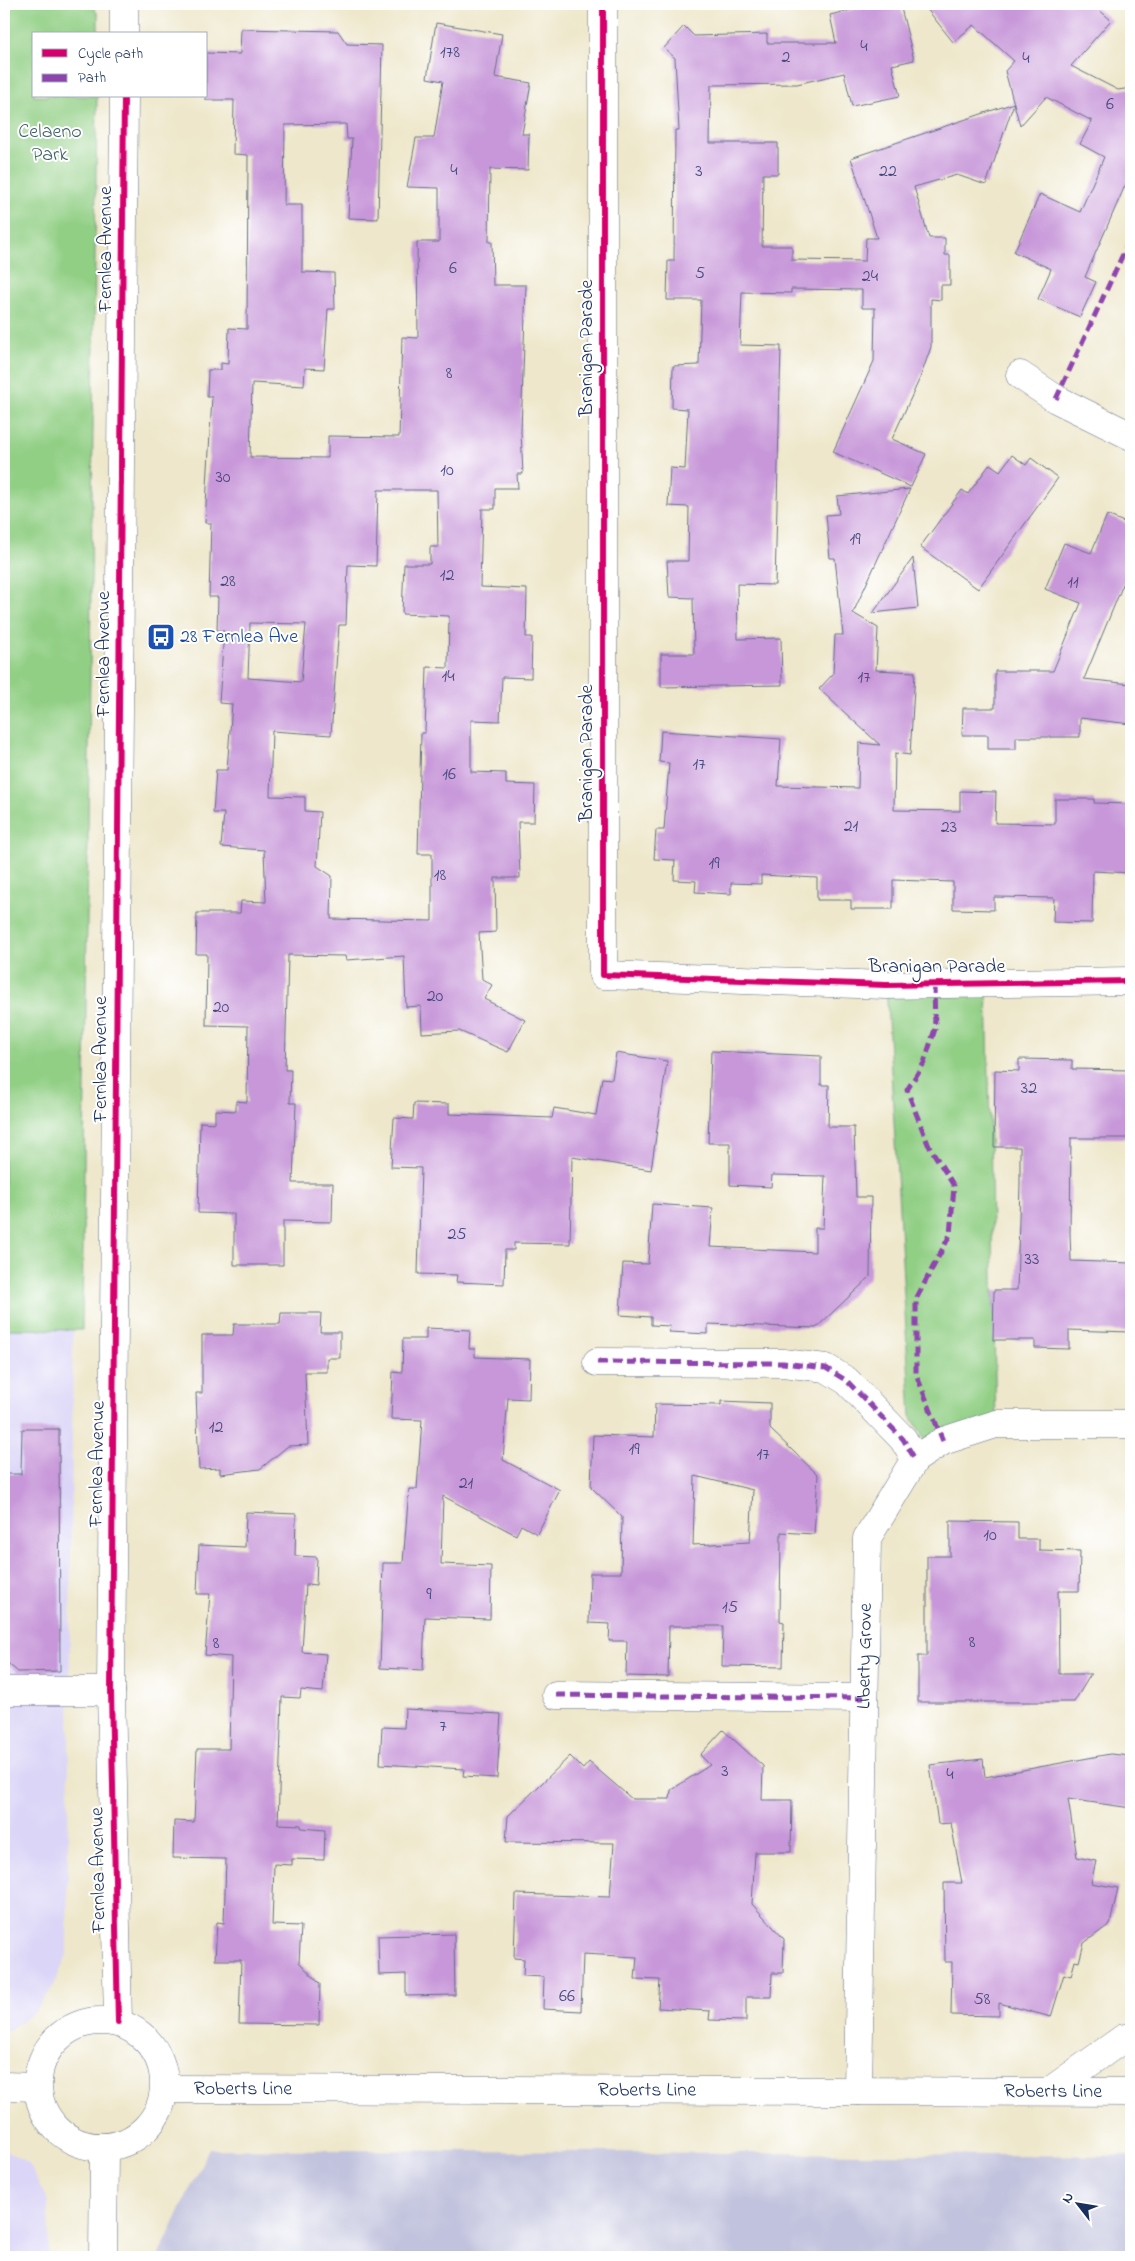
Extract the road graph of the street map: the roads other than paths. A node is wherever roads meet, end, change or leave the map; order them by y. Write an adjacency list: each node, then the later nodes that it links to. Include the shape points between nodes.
1 (124, 4): 3 (street)
2 (603, 4): 7 (street, Branigan Parade, via 603,974 886,984)
3 (124, 32)
4 (124, 98): 12 (street, Fernlea Avenue)
5 (1020, 375): 6 (street, via 1056,399)
6 (1131, 436)
7 (1131, 981)
8 (598, 1362): 10 (street, via 783,1363 826,1368 847,1381 903,1439)
9 (1131, 1424): 10 (street, Liberty Grove, via 996,1424 943,1441)
10 (915, 1459): 14 (street, Liberty Grove, via 867,1538)
11 (4, 1691): 12 (street)
12 (112, 1691): 15 (street, Fernlea Avenue)
13 (556, 1695): 14 (street)
14 (864, 1698): 20 (street, Liberty Grove)
15 (118, 2022): 18 (street, via 98,2020 79,2024 62,2034 48,2049 40,2067); 19 (street, via 138,2032 153,2047 163,2067)
16 (1131, 2038): 21 (street, via 1124,2038)
17 (4, 2086): 18 (street)
18 (37, 2087): 23 (street, via 51,2124 84,2146)
19 (165, 2089): 20 (street, Roberts Line); 23 (street, via 151,2123 122,2144)
20 (858, 2091): 21 (street, Roberts Line)
21 (1050, 2091): 22 (street, Roberts Line)
22 (1131, 2092)
23 (104, 2148): 24 (street)
24 (103, 2257)

